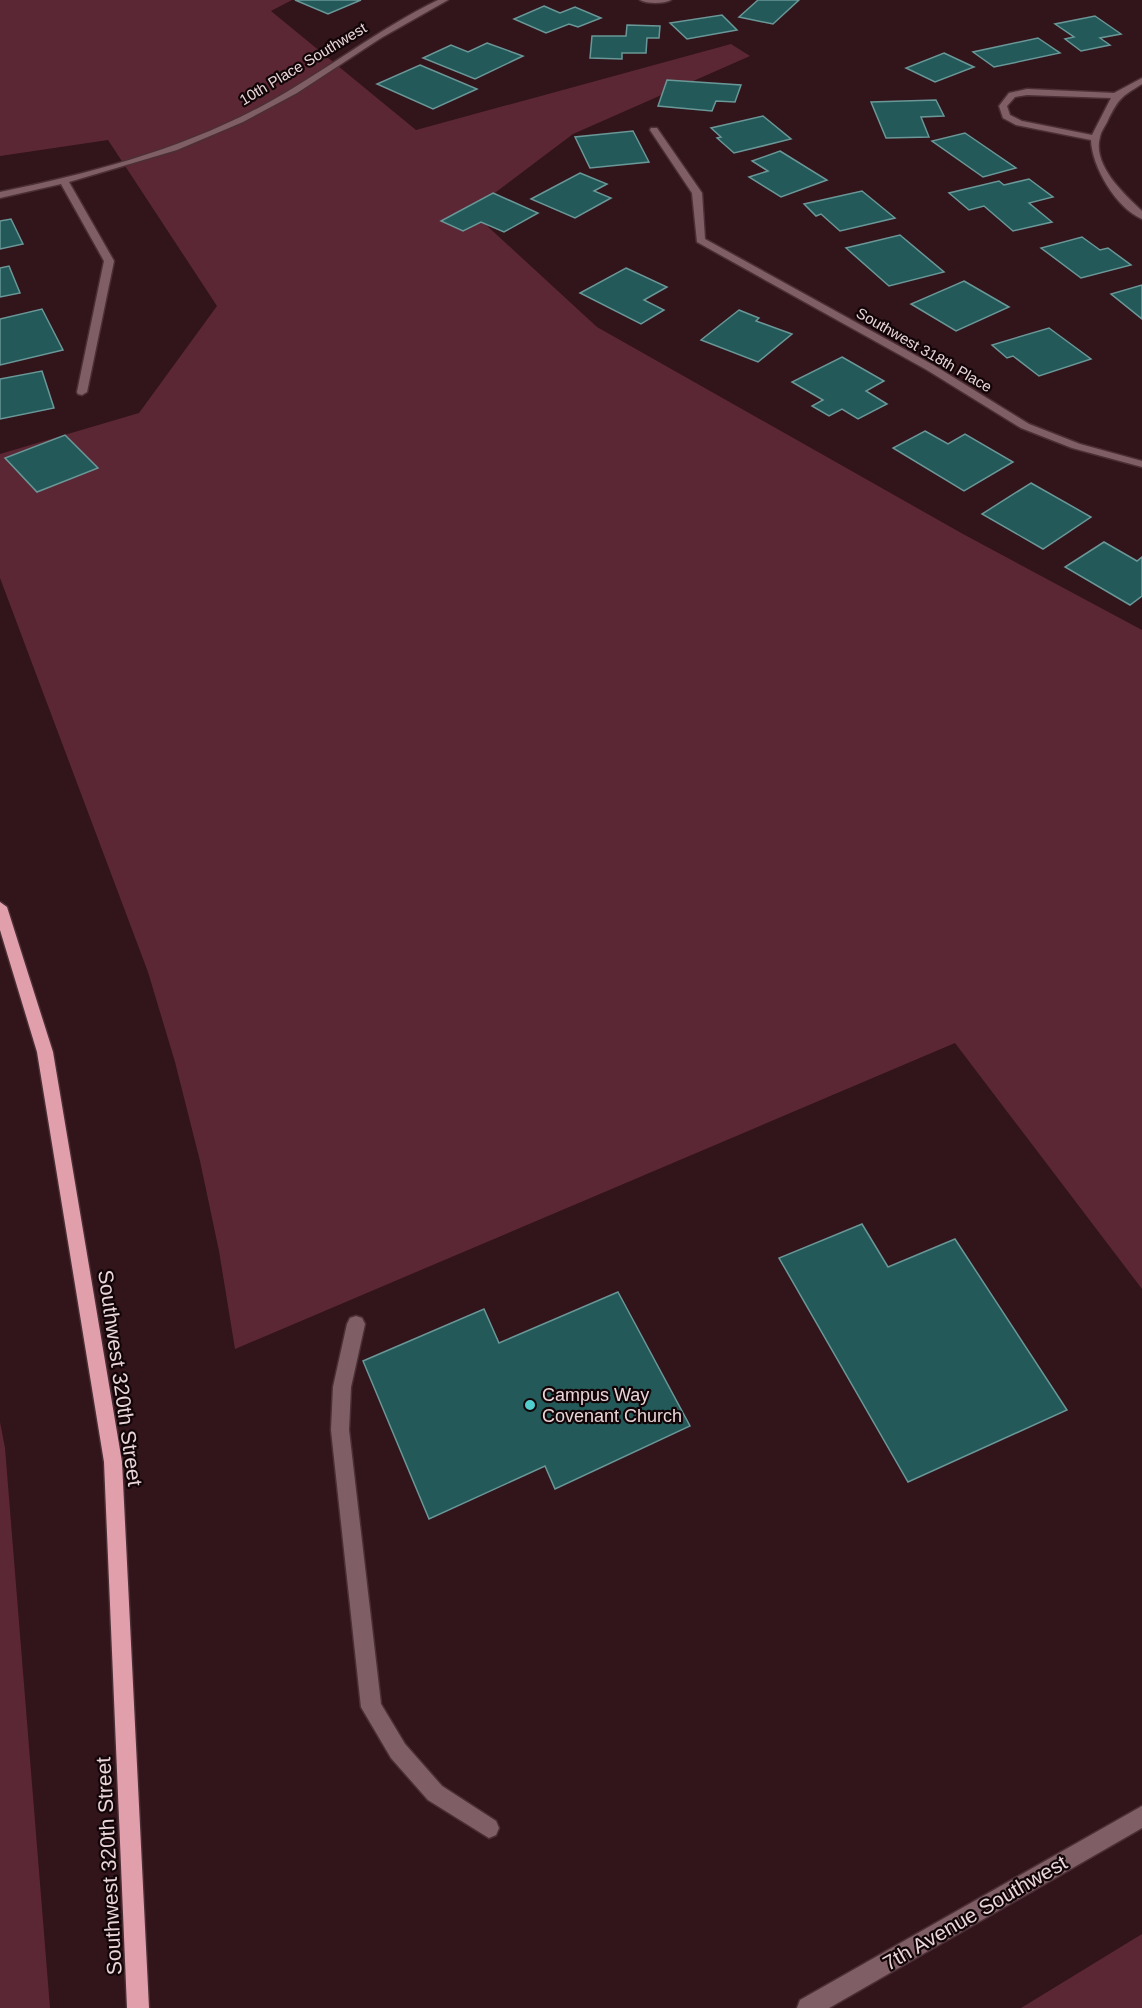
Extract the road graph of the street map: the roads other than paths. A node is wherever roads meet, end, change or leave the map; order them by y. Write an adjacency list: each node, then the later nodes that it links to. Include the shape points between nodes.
1 (444, 0): 8 (street, 10th Place Southwest, via 375,38 273,103 208,135)
2 (644, 0): 3 (street)
3 (667, 0)
4 (1142, 81): 5 (street)
5 (1116, 96): 7 (street); 7 (street, via 1027,92 1012,95 1003,106 1006,116 1019,123)
6 (654, 130): 12 (street, Southwest 318th Place, via 697,193 700,240 931,368 1025,426 1076,446)
7 (1095, 138): 10 (street, via 1101,167 1116,193)
8 (64, 182): 9 (street, 10th Place Southwest); 11 (street, via 109,261)
9 (0, 195)
10 (1142, 216)
11 (82, 392)
12 (1142, 464)
13 (0, 908): 17 (main road, Southwest 320th Street, via 45,1052 113,1462)
14 (356, 1324): 16 (street, via 342,1387 340,1430 371,1707 398,1751 435,1793)
15 (1142, 1816): 18 (street, 7th Avenue Southwest)
16 (489, 1828)
17 (138, 2008)
18 (808, 2008)

